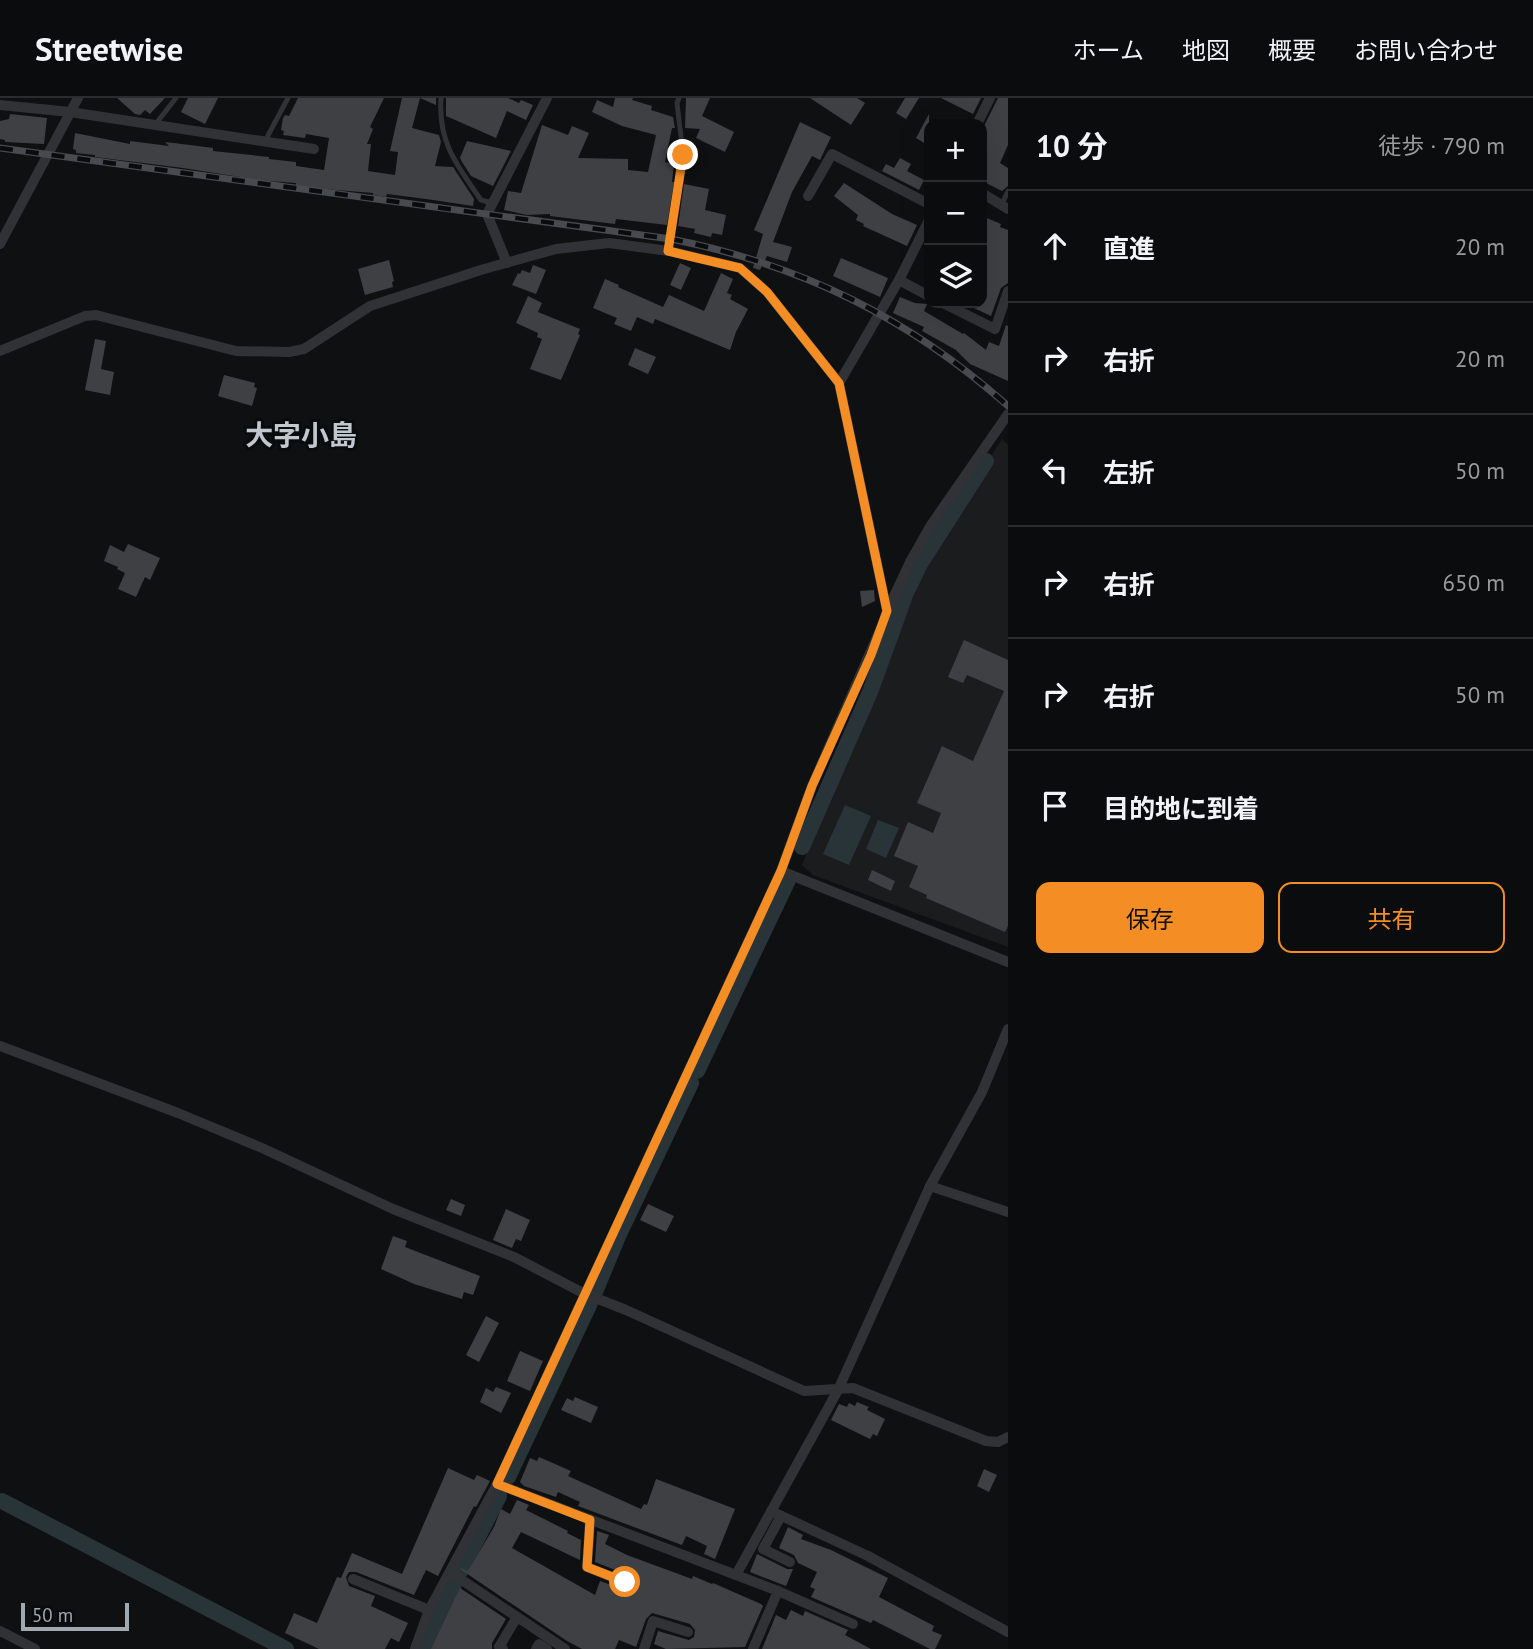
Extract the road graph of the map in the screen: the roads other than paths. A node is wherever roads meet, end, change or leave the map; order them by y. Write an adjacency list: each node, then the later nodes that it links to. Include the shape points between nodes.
1 (78, 98): 9 (street)
2 (176, 98): 11 (lane)
3 (288, 98): 12 (lane)
4 (441, 98): 18 (lane, via 440,117 449,153 481,200)
5 (547, 98): 18 (street)
6 (679, 98): 22 (lane, via 683,155)
7 (990, 98): 10 (street)
8 (0, 106): 9 (street)
9 (70, 113): 11 (street); 21 (street)
10 (980, 119)
11 (154, 126): 12 (street)
12 (265, 141): 13 (street)
13 (314, 149)
14 (1008, 191): 19 (lane)
15 (808, 196): 17 (street, via 832,154)
16 (987, 196): 19 (street)
17 (924, 201)
18 (492, 203): 23 (street, via 487,214)
19 (1005, 206)
20 (924, 230): 24 (street)
21 (0, 244)
22 (668, 251): 23 (street, via 609,243 556,249); 29 (street, via 740,268 767,292)
23 (507, 263): 28 (street, via 370,306 304,349 289,352 236,351 96,315)
24 (899, 280): 26 (street); 29 (street)
25 (1008, 292): 27 (street, via 995,329)
26 (924, 293)
27 (953, 308)
28 (0, 351)
29 (839, 383): 31 (street)
30 (1008, 414): 31 (street, via 931,525)
31 (887, 611): 32 (street)
32 (781, 871): 33 (street); 38 (street)
33 (1008, 962)
34 (1008, 1028): 36 (street, via 982,1092)
35 (0, 1046): 38 (street, via 178,1112 393,1209 514,1257)
36 (930, 1185): 37 (street); 39 (street)
37 (1008, 1212)
38 (584, 1294): 39 (street, via 804,1391); 41 (street)
39 (838, 1390): 40 (street, via 853,1388 986,1441); 42 (street)
40 (1008, 1437)
41 (497, 1484): 43 (street); 45 (street)
42 (776, 1514): 44 (street, via 764,1549); 46 (street); 55 (street, via 868,1556)
43 (590, 1520): 46 (street); 48 (street, via 587,1567)
44 (790, 1563)
45 (450, 1572): 50 (street); 51 (street)
46 (736, 1575): 49 (street)
47 (353, 1579): 50 (street)
48 (625, 1582)
49 (778, 1591): 52 (street); 63 (street)
50 (429, 1611): 57 (street)
51 (517, 1617): 58 (street, via 499,1647); 61 (street)
52 (853, 1624)
53 (0, 1631): 56 (street)
54 (688, 1632): 62 (street, via 653,1621)
55 (1008, 1632)
56 (35, 1649)
57 (415, 1649)
58 (503, 1649)
59 (536, 1649): 60 (street, via 539,1644)
60 (547, 1649)
61 (565, 1649)
62 (644, 1649)
63 (753, 1649)

